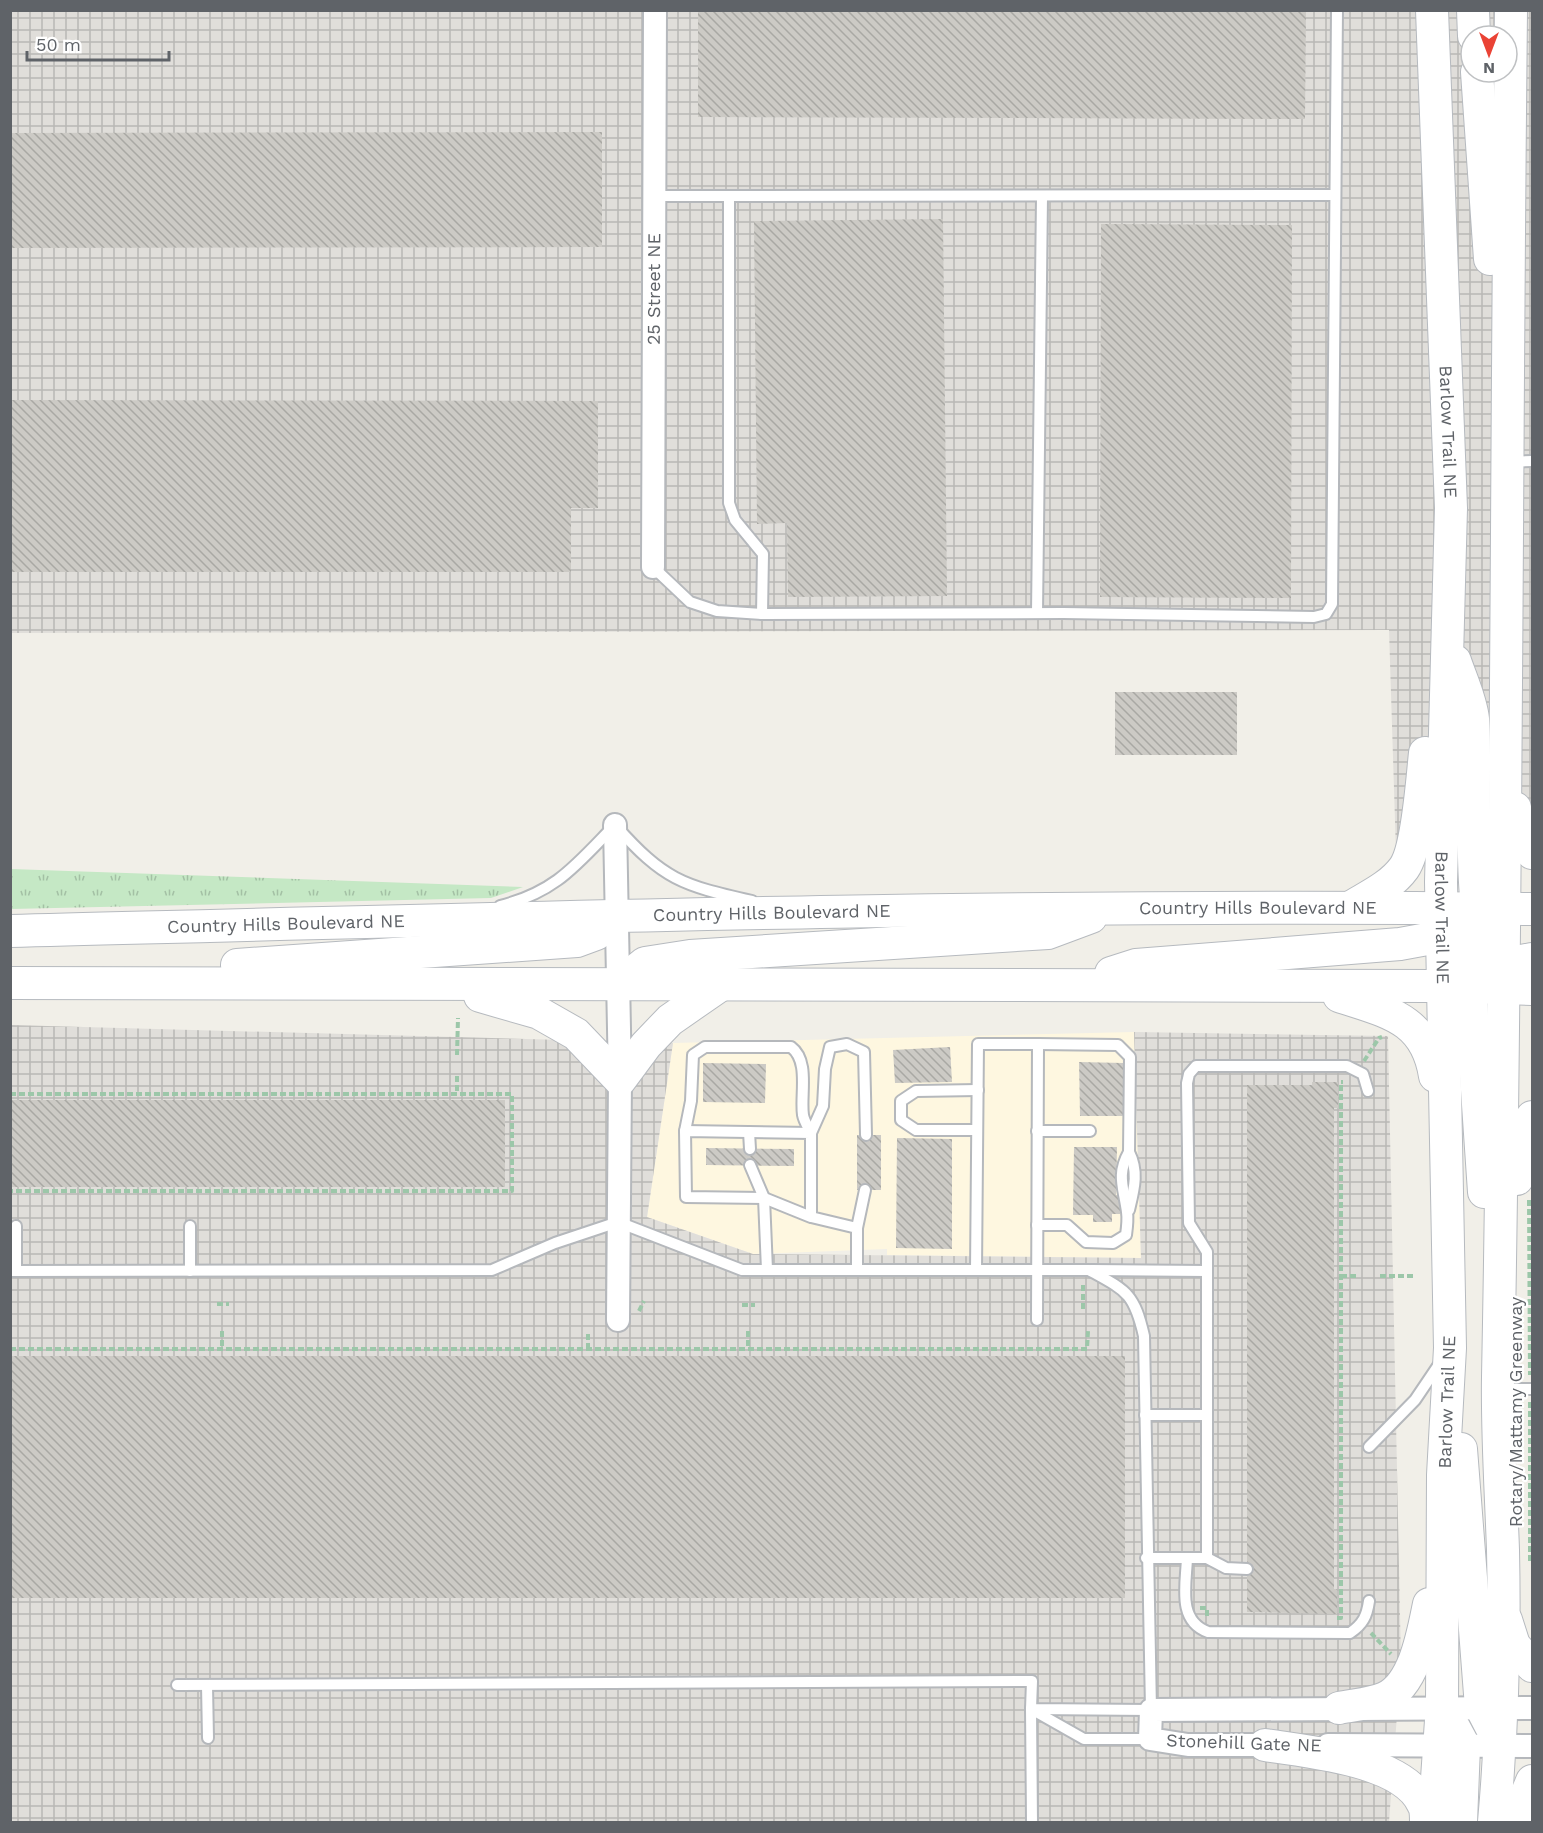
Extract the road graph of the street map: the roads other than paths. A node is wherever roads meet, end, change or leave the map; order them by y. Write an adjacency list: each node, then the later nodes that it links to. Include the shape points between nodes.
1 (655, 10): 7 (street, 25 Street NE)
2 (1337, 10): 6 (lane)
3 (1432, 10): 15 (main road, Barlow Trail NE, via 1450,496)
4 (1511, 10): 10 (main road, Barlow Trail NE)
5 (1478, 84): 10 (main road, via 1495,331)
6 (1334, 195): 9 (lane); 13 (lane, via 1332,604 1326,614 1314,617)
7 (655, 196): 8 (lane); 12 (street, 25 Street NE)
8 (729, 196): 9 (lane); 14 (lane, via 729,503 735,520 763,554)
9 (1042, 197): 13 (lane)
10 (1507, 362): 11 (main road, Barlow Trail NE)
11 (1520, 461): 17 (main road, Barlow Trail NE)
12 (652, 567): 14 (lane, via 690,602 717,611)
13 (1038, 613): 14 (lane)
14 (762, 614)
15 (1448, 640): 16 (main road, Barlow Trail NE); 24 (main road, via 1473,716)
16 (1445, 723): 20 (main road, via 1425,749 1417,824 1405,867 1387,885); 24 (main road, Barlow Trail NE)
17 (1505, 749): 19 (main road, via 1520,838); 24 (main road, Barlow Trail NE)
18 (615, 825): 22 (lane, via 645,859 682,883); 23 (street); 25 (lane, via 564,878 548,888 528,899)
19 (1533, 853)
20 (1351, 907): 21 (main road, Country Hills Boulevard NE); 24 (main road, Country Hills Boulevard NE)
21 (1114, 909): 22 (main road, Country Hills Boulevard NE); 31 (main road, via 1048,933 680,957 645,963)
22 (805, 913): 23 (main road, Country Hills Boulevard NE)
23 (616, 916): 25 (main road, Country Hills Boulevard NE); 29 (main road, via 596,934 576,941 216,967); 31 (street)
24 (1477, 919): 27 (main road, Barlow Trail NE); 27 (main road, Barlow Trail NE); 32 (main road, via 1136,965)
25 (448, 920): 26 (main road, Country Hills Boulevard NE)
26 (10, 931)
27 (1493, 977): 34 (main road); 48 (main road, Barlow Trail NE); 66 (main road, Barlow Trail NE); 70 (main road)
28 (10, 983): 29 (main road)
29 (137, 984): 30 (main road)
30 (441, 985): 31 (main road); 36 (main road, via 539,1013 576,1034)
31 (618, 985): 33 (main road); 36 (street)
32 (1073, 985): 33 (main road); 34 (main road)
33 (719, 986): 36 (main road, via 670,1020)
34 (1315, 988): 48 (main road, via 1410,1023 1431,1054)
35 (1038, 1044): 37 (lane, via 978,1044); 42 (lane); 54 (lane, via 1118,1045 1130,1057 1129,1152 1122,1164 1128,1213 1126,1235 1113,1243 1086,1242 1067,1225)
36 (620, 1080): 53 (street)
37 (978, 1090): 40 (lane); 40 (lane, via 916,1091 901,1101 901,1120 916,1130)
38 (1368, 1091): 65 (lane, via 1363,1074 1347,1066 1196,1066 1187,1083 1189,1223 1207,1252)
39 (1533, 1117): 66 (main road, via 1525,1136)
40 (977, 1130): 60 (lane)
41 (686, 1131): 44 (lane); 45 (lane, via 693,1055 705,1047 791,1047 797,1051 802,1066 803,1117); 51 (lane, via 686,1197)
42 (1037, 1131): 43 (lane); 54 (lane)
43 (1090, 1131)
44 (749, 1132): 45 (lane); 47 (lane)
45 (811, 1133): 46 (lane, via 823,1106 830,1047 847,1044 864,1052); 52 (lane)
46 (866, 1135)
47 (750, 1149)
48 (1446, 1152): 69 (main road, Barlow Trail NE)
49 (750, 1165): 51 (lane)
50 (866, 1190): 57 (lane)
51 (765, 1198): 52 (lane); 58 (lane)
52 (811, 1217): 57 (lane)
53 (618, 1222): 58 (lane, via 742,1270); 64 (lane, via 492,1270); 67 (street)
54 (1037, 1225): 61 (lane)
55 (16, 1226): 63 (lane)
56 (190, 1226): 64 (lane)
57 (857, 1228): 59 (lane)
58 (767, 1270): 59 (lane)
59 (857, 1270): 60 (lane)
60 (976, 1270): 61 (lane)
61 (1037, 1270): 62 (lane); 68 (lane)
62 (1089, 1270): 65 (lane); 72 (lane, via 1120,1287 1137,1306 1144,1336)
63 (13, 1271): 64 (lane)
64 (190, 1271)
65 (1207, 1271): 73 (lane)
66 (1502, 1275): 70 (main road, Barlow Trail NE)
67 (618, 1320)
68 (1037, 1320)
69 (1450, 1348): 74 (lane, via 1415,1400); 75 (main road, Barlow Trail NE); 86 (main road)
70 (1498, 1384): 71 (lane); 81 (main road, Barlow Trail NE)
71 (1531, 1389)
72 (1145, 1415): 73 (lane); 76 (lane)
73 (1206, 1415): 78 (lane)
74 (1369, 1447)
75 (1443, 1532): 85 (main road, Barlow Trail NE); 87 (main road, via 1419,1651 1404,1680 1386,1697)
76 (1146, 1558): 77 (lane); 90 (lane)
77 (1187, 1558): 78 (lane); 80 (lane, via 1188,1617 1195,1627 1208,1632 1350,1633 1367,1615)
78 (1207, 1558): 79 (lane, via 1226,1568)
79 (1247, 1569)
80 (1369, 1601)
81 (1502, 1608): 82 (main road, via 1514,1645); 86 (main road, Barlow Trail NE)
82 (1533, 1666)
83 (177, 1685): 84 (lane)
84 (207, 1685): 89 (lane, via 1032,1681); 91 (lane)
85 (1442, 1706): 86 (street, Stonehill Gate NE); 87 (street, Stonehill Gate NE); 94 (main road, Barlow Trail NE)
86 (1491, 1707): 88 (street, Stonehill Gate NE); 95 (main road, Barlow Trail NE)
87 (1339, 1708): 90 (street, Stonehill Gate NE)
88 (1533, 1708)
89 (1031, 1709): 90 (lane); 92 (lane, via 1084,1739); 98 (lane)
90 (1151, 1710): 92 (street, Stonehill Gate NE)
91 (208, 1738)
92 (1150, 1739): 93 (street, Stonehill Gate NE, via 1188,1745)
93 (1265, 1745): 94 (street, Stonehill Gate NE); 99 (main road, via 1374,1765 1404,1782 1423,1803)
94 (1452, 1746): 95 (street, Stonehill Gate NE); 100 (main road, Barlow Trail NE); 101 (main road)
95 (1501, 1746): 96 (street, Stonehill Gate NE); 102 (main road, Barlow Trail NE)
96 (1533, 1746)
97 (1533, 1780): 103 (main road)
98 (1032, 1822)
99 (1426, 1822)
100 (1434, 1822)
101 (1461, 1822)
102 (1494, 1822)
103 (1515, 1822)

